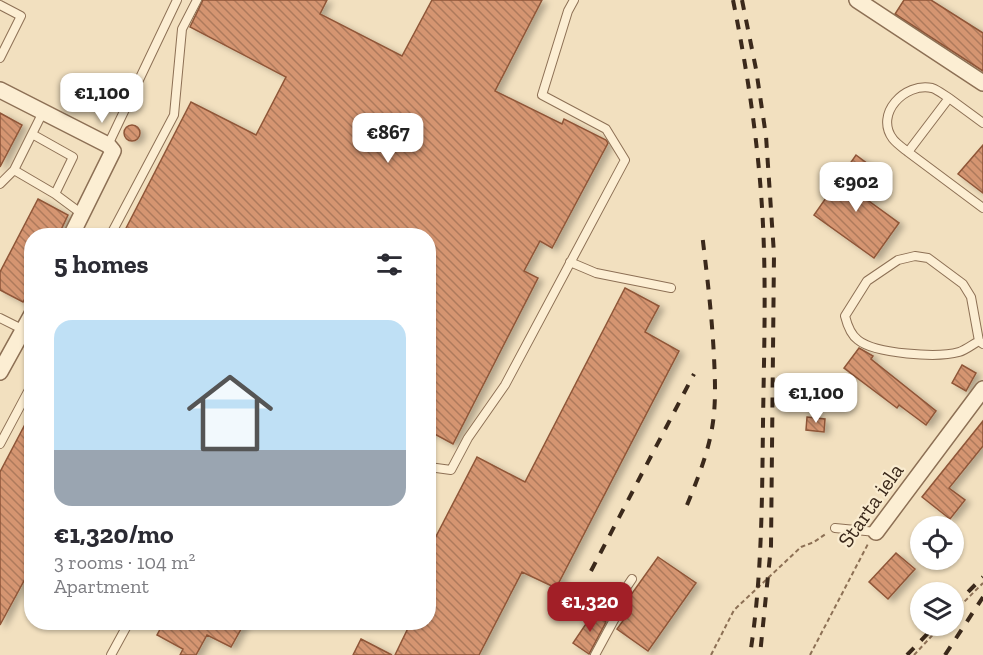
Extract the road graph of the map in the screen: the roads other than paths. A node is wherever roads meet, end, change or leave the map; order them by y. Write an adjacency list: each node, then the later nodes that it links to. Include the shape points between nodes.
1 (177, 0): 13 (lane)
2 (197, 0): 21 (lane, via 182,29 174,114)
3 (574, 0): 22 (lane, via 542,95 606,129 625,160)
4 (857, 0): 7 (street)
5 (0, 5): 6 (lane, via 21,16)
6 (0, 58)
7 (983, 83)
8 (0, 90): 10 (street)
9 (949, 98): 11 (lane); 14 (lane); 14 (lane, via 933,88 917,88 900,96 892,106 888,125 893,139)
10 (43, 112): 12 (lane); 13 (street)
11 (983, 123)
12 (32, 134): 15 (lane); 17 (lane, via 73,157)
13 (108, 145): 19 (street, via 113,151 111,157)
14 (908, 152): 18 (lane)
15 (14, 170): 16 (lane); 17 (lane)
16 (0, 184)
17 (54, 194): 19 (lane)
18 (983, 208)
19 (82, 214): 20 (street)
20 (75, 228)
21 (114, 228)
22 (570, 262): 23 (lane, via 596,273); 31 (lane, via 505,385 451,470)
23 (670, 288)
24 (0, 318): 25 (lane)
25 (24, 330): 27 (street)
26 (981, 342): 26 (lane, via 971,297 963,284 928,258 898,260 867,281 845,316 858,340 904,354 959,352)
27 (0, 372)
28 (983, 389): 33 (street, Starta iela)
29 (24, 399): 30 (lane)
30 (0, 444)
31 (436, 468)
32 (835, 528): 33 (lane)
33 (876, 532)
34 (632, 579): 37 (lane, via 616,603 615,618)
35 (125, 630): 36 (lane)
36 (111, 655)
37 (594, 655)

